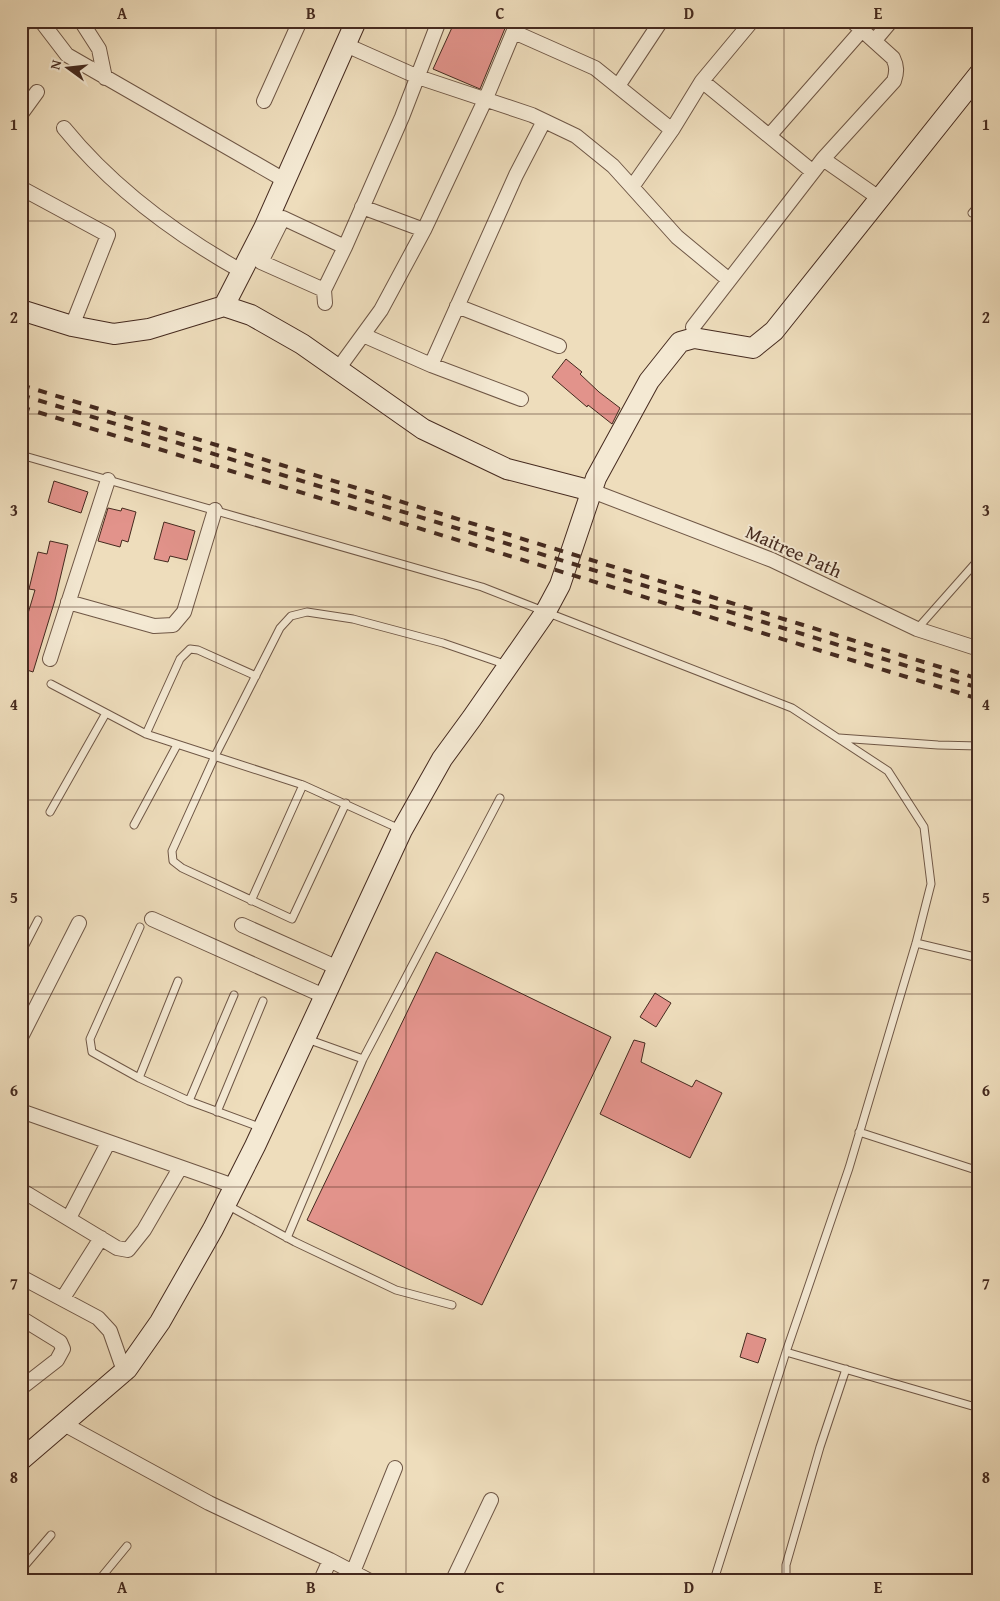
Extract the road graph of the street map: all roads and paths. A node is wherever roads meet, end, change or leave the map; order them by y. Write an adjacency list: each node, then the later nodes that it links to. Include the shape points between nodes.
1 (26, 21): 12 (street)
2 (41, 21): 17 (street, via 67,55)
3 (81, 21): 17 (street, via 99,49)
4 (300, 21): 22 (street)
5 (356, 21): 14 (street)
6 (439, 21): 16 (street)
7 (661, 21): 19 (street)
8 (752, 21): 18 (street)
9 (891, 21): 13 (street)
10 (857, 26): 13 (street); 27 (street)
11 (516, 27): 19 (street, via 596,68); 21 (street)
12 (21, 28)
13 (875, 40): 28 (street, via 896,64 894,81)
14 (346, 45): 16 (street); 30 (street)
15 (979, 74): 33 (street)
16 (418, 76): 21 (street); 35 (street)
17 (105, 78): 30 (street)
18 (702, 81): 26 (street); 27 (street)
19 (618, 86): 26 (street)
20 (37, 92): 23 (street)
21 (486, 98): 24 (street); 37 (street)
22 (264, 101)
23 (21, 114)
24 (544, 121): 31 (street, via 576,136 613,166); 42 (street)
25 (64, 128): 39 (street, via 83,151 138,200 194,244)
26 (672, 130): 31 (street)
27 (769, 136): 29 (street)
28 (824, 159): 29 (street); 33 (street)
29 (813, 172): 40 (street)
30 (286, 181): 39 (street)
31 (632, 187): 40 (street, via 677,237)
32 (21, 188): 44 (street, via 108,235)
33 (879, 198): 53 (street, via 774,331 753,348 694,338 680,342 649,381)
34 (979, 205): 36 (lane)
35 (362, 207): 37 (street); 38 (street)
36 (972, 213)
37 (424, 230): 46 (street, via 407,266)
38 (344, 247): 38 (street, via 283,218 261,262 325,297)
39 (243, 272): 41 (street)
40 (729, 280): 45 (street)
41 (224, 306): 44 (street, via 149,329 114,334); 49 (street, via 251,315)
42 (457, 306): 47 (street); 48 (street)
43 (21, 310): 44 (street)
44 (72, 326)
45 (693, 327)
46 (363, 335): 48 (street); 49 (street)
47 (559, 346)
48 (431, 365): 50 (street)
49 (338, 369): 53 (street, via 423,429 507,469)
50 (521, 399)
51 (21, 455): 52 (lane)
52 (108, 480): 54 (lane); 56 (street)
53 (592, 491): 57 (street, via 566,572); 58 (street, Maitree Path, via 772,560)
54 (214, 510): 56 (street, via 184,612 173,625 154,626); 57 (lane, via 482,587)
55 (979, 559): 58 (lane)
56 (68, 602): 60 (street)
57 (544, 613): 61 (street); 66 (lane, via 792,708)
58 (917, 629): 59 (street, Maitree Path)
59 (979, 649)
60 (50, 658)
61 (507, 665): 62 (lane, via 443,643 353,619 307,612 291,616 280,628); 75 (street, via 442,759)
62 (256, 676): 65 (lane, via 190,649 180,659); 69 (lane)
63 (51, 684): 64 (lane)
64 (106, 713): 65 (lane); 73 (lane)
65 (146, 734): 67 (lane)
66 (838, 738): 68 (lane); 82 (lane, via 888,771 924,827 931,884)
67 (177, 745): 69 (lane); 74 (lane)
68 (979, 746)
69 (214, 756): 70 (lane); 76 (lane, via 172,851 173,861)
70 (303, 785): 72 (lane); 76 (lane)
71 (500, 798): 92 (lane)
72 (346, 804): 75 (lane); 76 (lane, via 292,919)
73 (50, 812)
74 (134, 825)
75 (402, 830): 85 (street)
76 (251, 901)
77 (152, 919): 88 (street)
78 (38, 920): 83 (lane)
79 (79, 922): 90 (street)
80 (242, 925): 85 (street)
81 (140, 927): 93 (lane, via 89,1046 100,1058)
82 (916, 943): 84 (lane); 98 (lane)
83 (21, 953)
84 (979, 958)
85 (338, 968): 88 (street)
86 (178, 981): 93 (lane)
87 (234, 995): 94 (lane)
88 (324, 996): 91 (street)
89 (263, 1001): 96 (lane)
90 (23, 1030)
91 (304, 1038): 92 (lane); 97 (street)
92 (363, 1059): 107 (lane)
93 (139, 1078): 94 (lane)
94 (189, 1101): 96 (lane)
95 (21, 1111): 99 (street)
96 (217, 1112): 97 (lane)
97 (262, 1128): 102 (street)
98 (860, 1132): 101 (lane); 112 (lane)
99 (108, 1143): 100 (street); 105 (street)
100 (180, 1168): 102 (street); 106 (street, via 132,1246 123,1250)
101 (979, 1171)
102 (234, 1186): 104 (street)
103 (21, 1190): 105 (street)
104 (225, 1205): 107 (lane); 114 (street, via 160,1322)
105 (68, 1218): 106 (street)
106 (101, 1238): 109 (street)
107 (287, 1238): 110 (lane, via 396,1290)
108 (21, 1277): 109 (street)
109 (63, 1298): 114 (street, via 98,1318 110,1331)
110 (452, 1305)
111 (21, 1318): 115 (street, via 60,1342 63,1350 57,1360)
112 (786, 1352): 113 (lane); 130 (lane)
113 (846, 1369): 116 (lane); 131 (lane, via 786,1565)
114 (124, 1370): 117 (street)
115 (21, 1388)
116 (979, 1408)
117 (62, 1423): 118 (street); 123 (street, via 209,1502)
118 (21, 1460)
119 (395, 1468): 125 (street)
120 (491, 1500): 129 (street)
121 (51, 1535): 124 (lane)
122 (127, 1546): 126 (lane)
123 (330, 1560): 125 (street); 127 (street)
124 (21, 1570)
125 (353, 1572): 128 (street)
126 (99, 1580)
127 (320, 1580)
128 (368, 1580)
129 (453, 1580)
130 (714, 1580)
131 (786, 1580)

